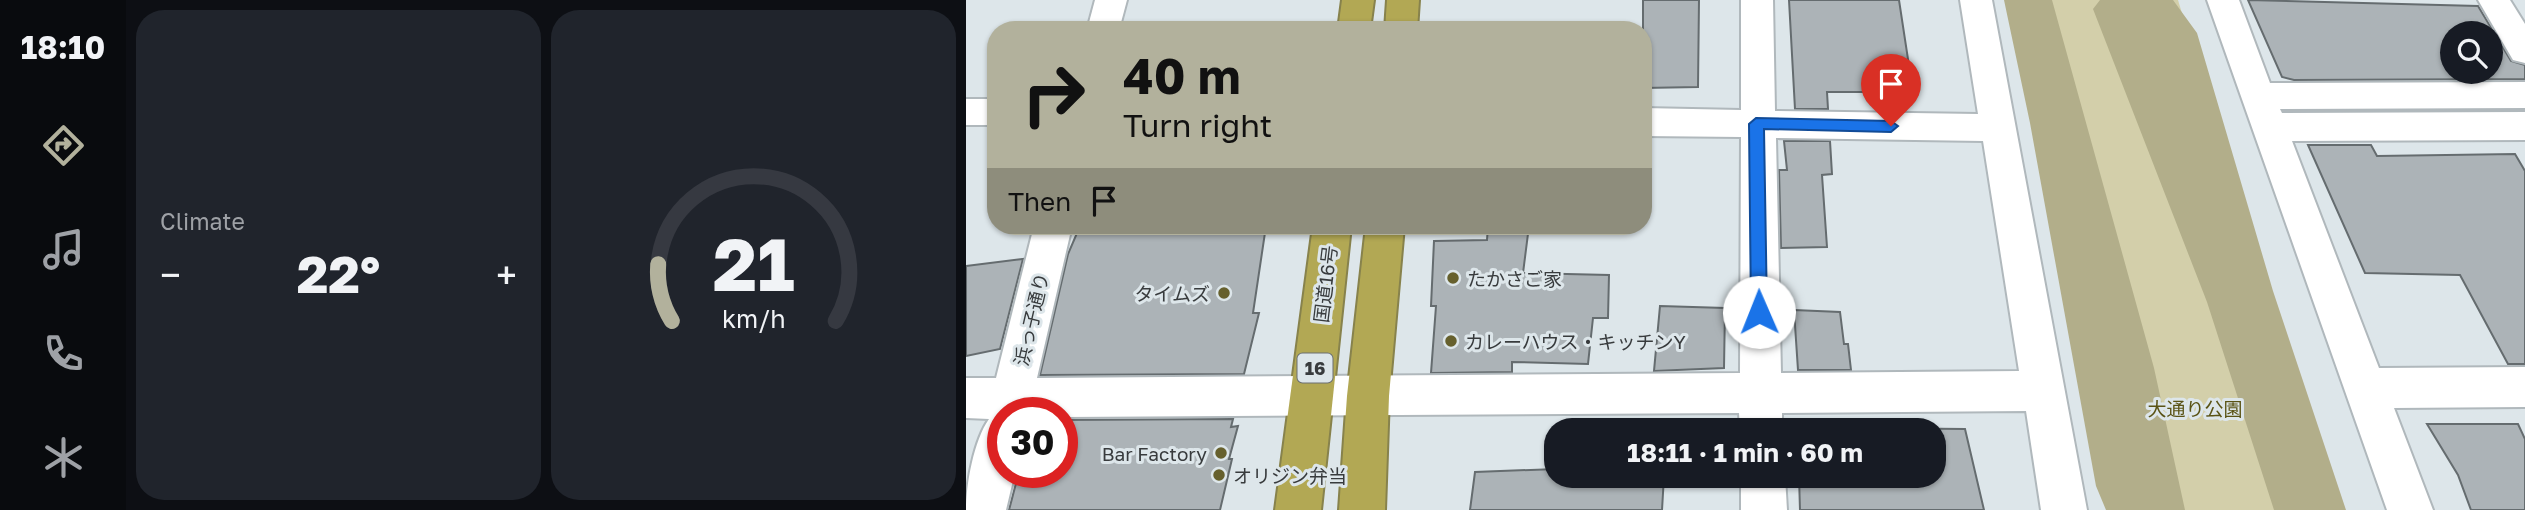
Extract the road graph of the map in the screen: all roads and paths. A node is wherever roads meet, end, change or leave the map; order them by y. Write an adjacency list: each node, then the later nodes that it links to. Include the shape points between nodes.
1 (1111, 0): 8 (street)
2 (1358, 0): 9 (highway)
3 (1403, 0): 10 (highway)
4 (1757, 0): 17 (street)
5 (1976, 0): 19 (street)
6 (2223, 0): 13 (street)
7 (2494, 0): 11 (street)
8 (1105, 21)
9 (1355, 21)
10 (1402, 21)
11 (2525, 51)
12 (2525, 95): 13 (street)
13 (2262, 111): 18 (street); 24 (street)
14 (966, 112): 15 (street)
15 (987, 112)
16 (1652, 122): 17 (street)
17 (1756, 124): 19 (street); 32 (street)
18 (2525, 126)
19 (1998, 128): 25 (street)
20 (1051, 235): 28 (street, 浜っ子通り)
21 (1331, 235): 26 (highway, 国道16号 / 16)
22 (1384, 235): 27 (highway)
23 (2525, 387): 24 (street)
24 (2365, 388): 40 (street)
25 (2044, 391): 32 (street); 39 (street)
26 (1312, 396): 27 (street); 31 (street); 36 (highway, 国道16号 / 16)
27 (1368, 396): 32 (street); 37 (highway)
28 (1012, 397)
29 (966, 398): 30 (street)
30 (987, 406)
31 (1078, 411)
32 (1761, 412)
33 (989, 488): 35 (street, 浜っ子通り)
34 (1763, 488): 38 (street)
35 (983, 510)
36 (1298, 510)
37 (1362, 510)
38 (1764, 510)
39 (2064, 510)
40 (2410, 510)

